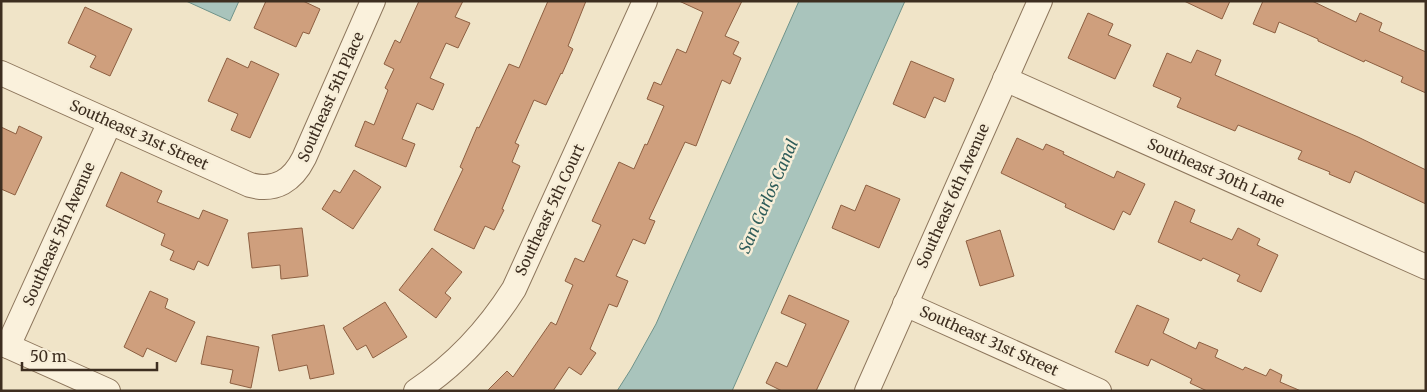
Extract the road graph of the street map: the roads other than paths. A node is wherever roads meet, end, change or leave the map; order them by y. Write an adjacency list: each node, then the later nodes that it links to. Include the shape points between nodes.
1 (373, 1): 7 (street, Southeast 5th Place, via 304,158 288,181)
2 (645, 1): 12 (street, Southeast 5th Court, via 514,289 475,341 444,371)
3 (1040, 1): 5 (street, Southeast 6th Avenue)
4 (1, 73): 6 (street, Southeast 31st Street)
5 (1005, 79): 8 (street, Southeast 30th Lane); 9 (street, Southeast 6th Avenue)
6 (110, 122): 7 (street, Southeast 31st Street, via 250,185); 10 (street, Southeast 5th Avenue)
7 (279, 185)
8 (1426, 267)
9 (905, 304): 13 (street, Southeast 6th Avenue); 14 (street, Southeast 31st Street)
10 (5, 344): 11 (street)
11 (108, 391)
12 (416, 391)
13 (867, 391)
14 (1099, 391)

